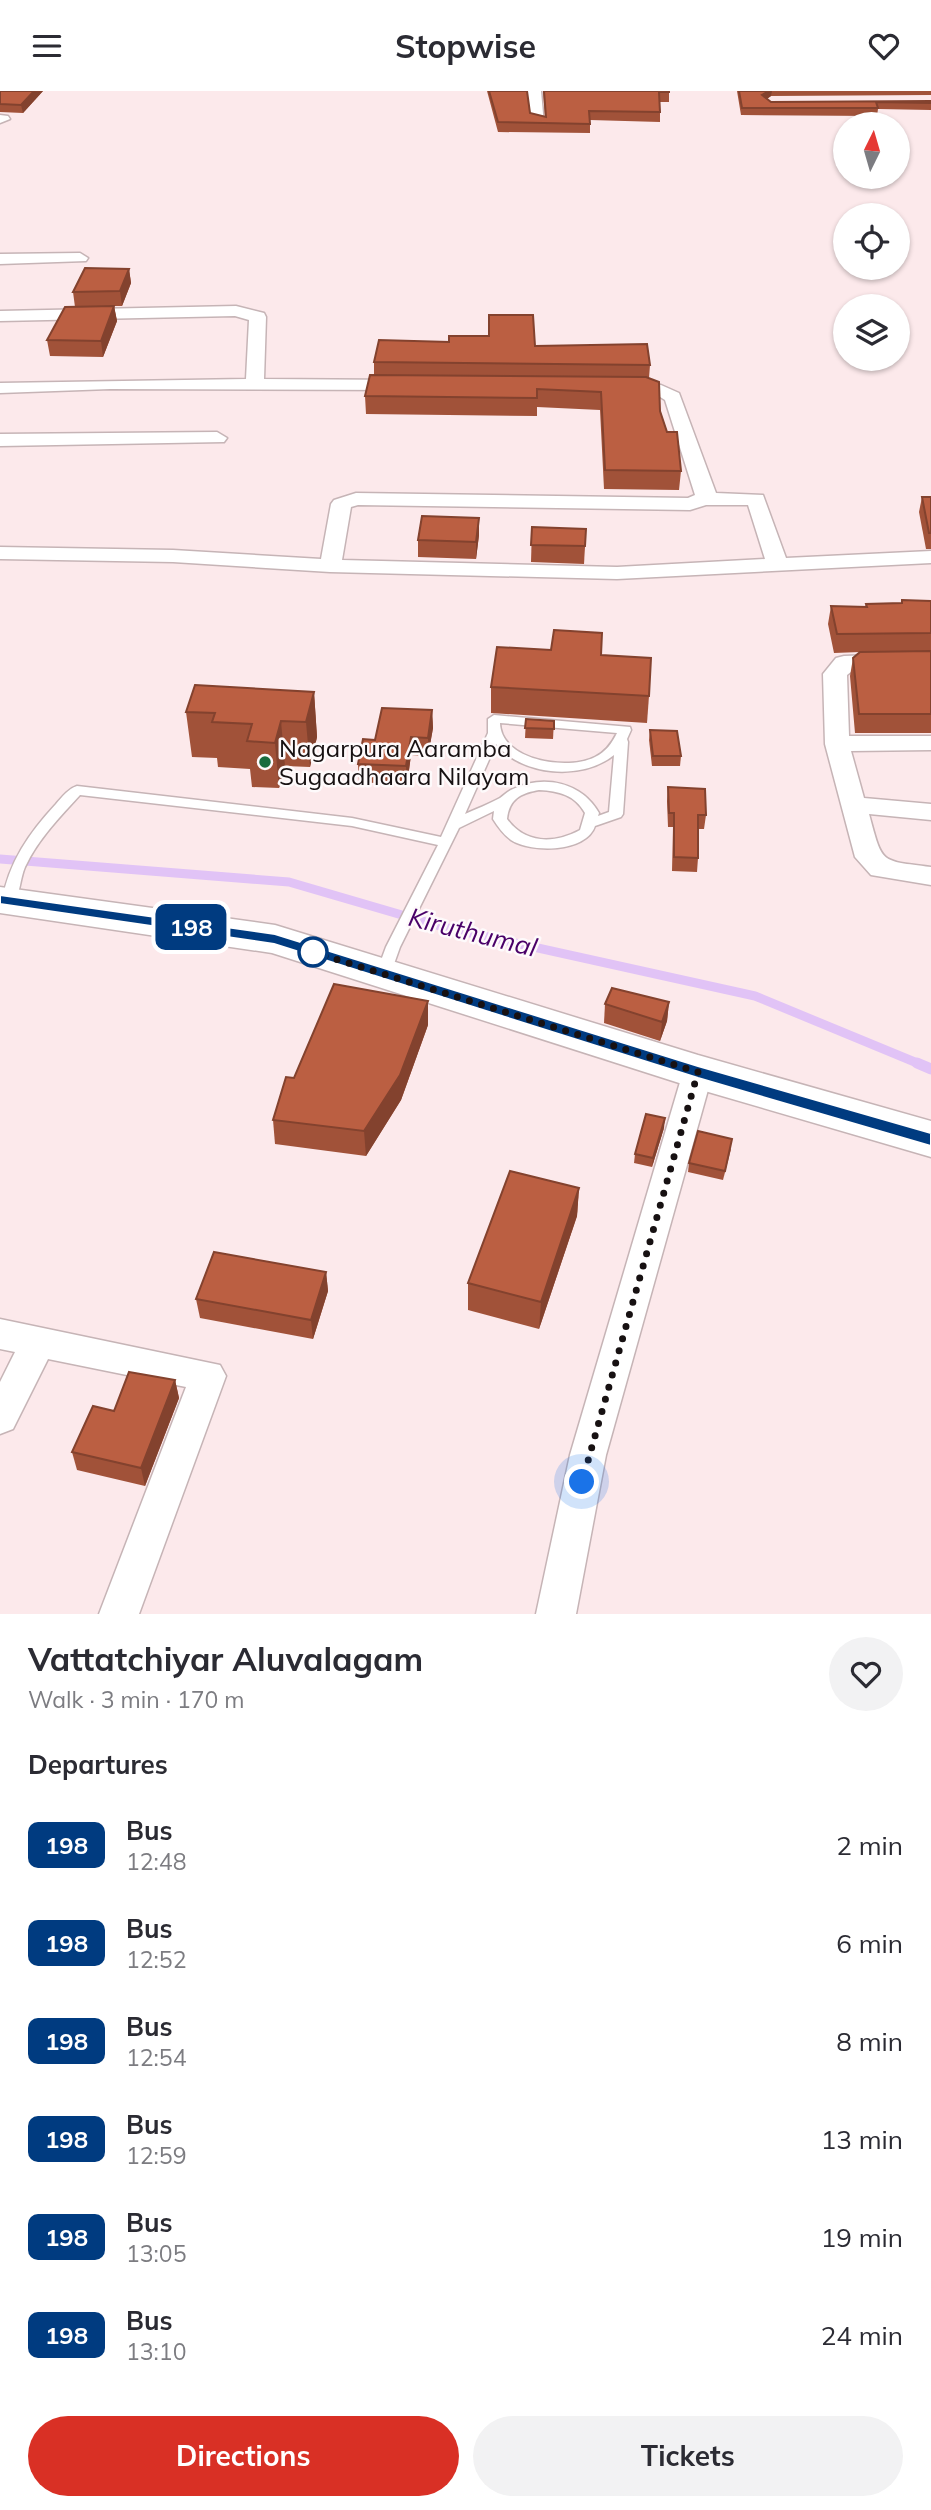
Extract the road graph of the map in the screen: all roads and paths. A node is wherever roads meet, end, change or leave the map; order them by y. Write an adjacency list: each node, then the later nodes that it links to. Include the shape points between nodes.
1 (534, 91): 2 (street)
2 (539, 122)
3 (80, 258): 4 (street)
4 (0, 259)
5 (0, 316): 6 (street, via 254,314 258,317)
6 (255, 384): 7 (street); 9 (street)
7 (422, 385)
8 (603, 387): 12 (street, via 645,387 673,397 706,492)
9 (0, 389)
10 (218, 438): 11 (street)
11 (0, 440)
12 (703, 499): 15 (street, via 756,499); 16 (street, via 690,504 356,499 341,504)
13 (0, 553): 16 (street, via 173,556)
14 (931, 557): 15 (street)
15 (778, 565): 16 (street, via 582,573)
16 (330, 566)
17 (931, 660): 21 (street, via 856,661 837,668)
18 (494, 733): 19 (lane, via 494,719 625,730); 22 (lane, via 514,756); 28 (lane)
19 (622, 742): 22 (lane, via 596,761); 27 (lane, via 616,814)
20 (931, 743): 21 (street)
21 (837, 744): 25 (street)
22 (555, 767): 23 (lane)
23 (555, 786): 24 (lane, via 526,788); 27 (lane, via 580,796 592,813)
24 (504, 800): 27 (lane, via 500,819 505,829 529,843 561,844 586,832); 28 (lane)
25 (856, 805): 26 (street); 30 (street, via 873,864)
26 (931, 812)
27 (591, 823)
28 (454, 825): 29 (lane)
29 (446, 842): 31 (lane, via 352,822 77,790 33,837); 32 (lane)
30 (931, 876)
31 (7, 893): 32 (main road)
32 (389, 960): 33 (main road)
33 (698, 1072): 34 (main road); 39 (street, via 588,1455)
34 (931, 1139)
35 (0, 1333): 36 (street)
36 (38, 1341): 37 (street); 38 (street, via 208,1376)
37 (0, 1418)
38 (119, 1614)
39 (556, 1614)

